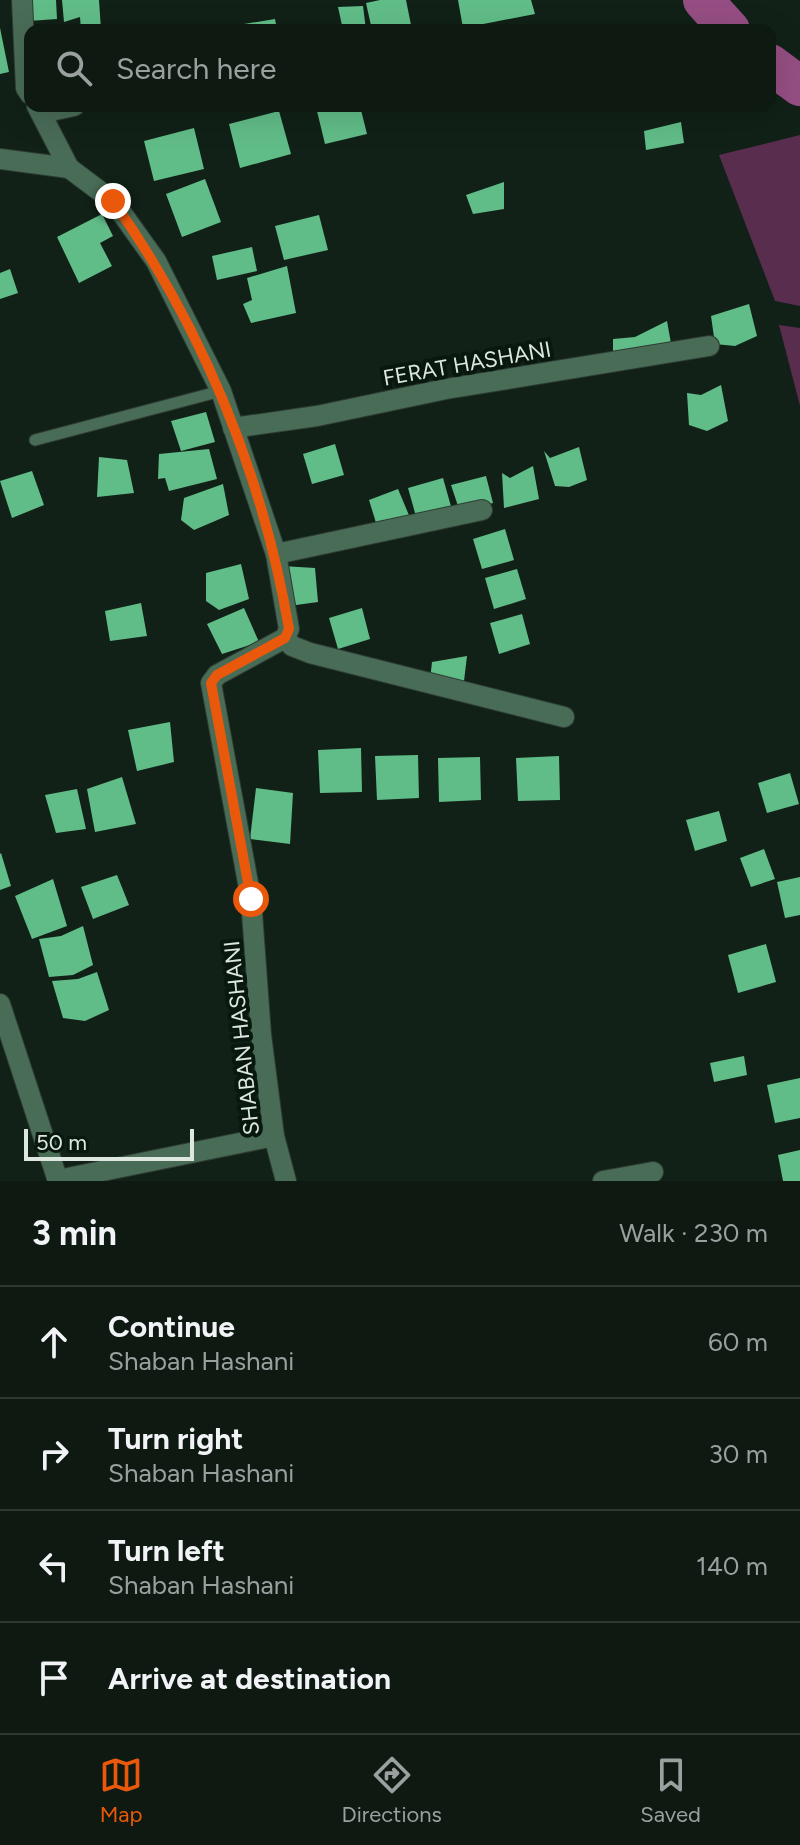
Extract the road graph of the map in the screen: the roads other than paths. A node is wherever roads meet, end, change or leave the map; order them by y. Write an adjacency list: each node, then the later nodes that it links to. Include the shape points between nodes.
1 (22, 0): 2 (street)
2 (24, 44)
3 (41, 112): 5 (street)
4 (0, 159): 5 (street)
5 (69, 168): 7 (street, via 113,201 156,261)
6 (709, 346): 8 (street, FERAT HASHANI)
7 (221, 391): 8 (street); 9 (lane)
8 (233, 428): 11 (street)
9 (35, 440)
10 (482, 510): 11 (street)
11 (276, 554): 12 (street, via 289,629)
12 (285, 638): 13 (street, via 310,653); 15 (street, SHABAN HASHANI, via 211,683 251,899)
13 (564, 717)
14 (0, 1004): 17 (street)
15 (274, 1136): 17 (street); 18 (street, SHABAN HASHANI)
16 (653, 1172): 19 (street)
17 (58, 1180)
18 (286, 1181)
19 (603, 1181)

